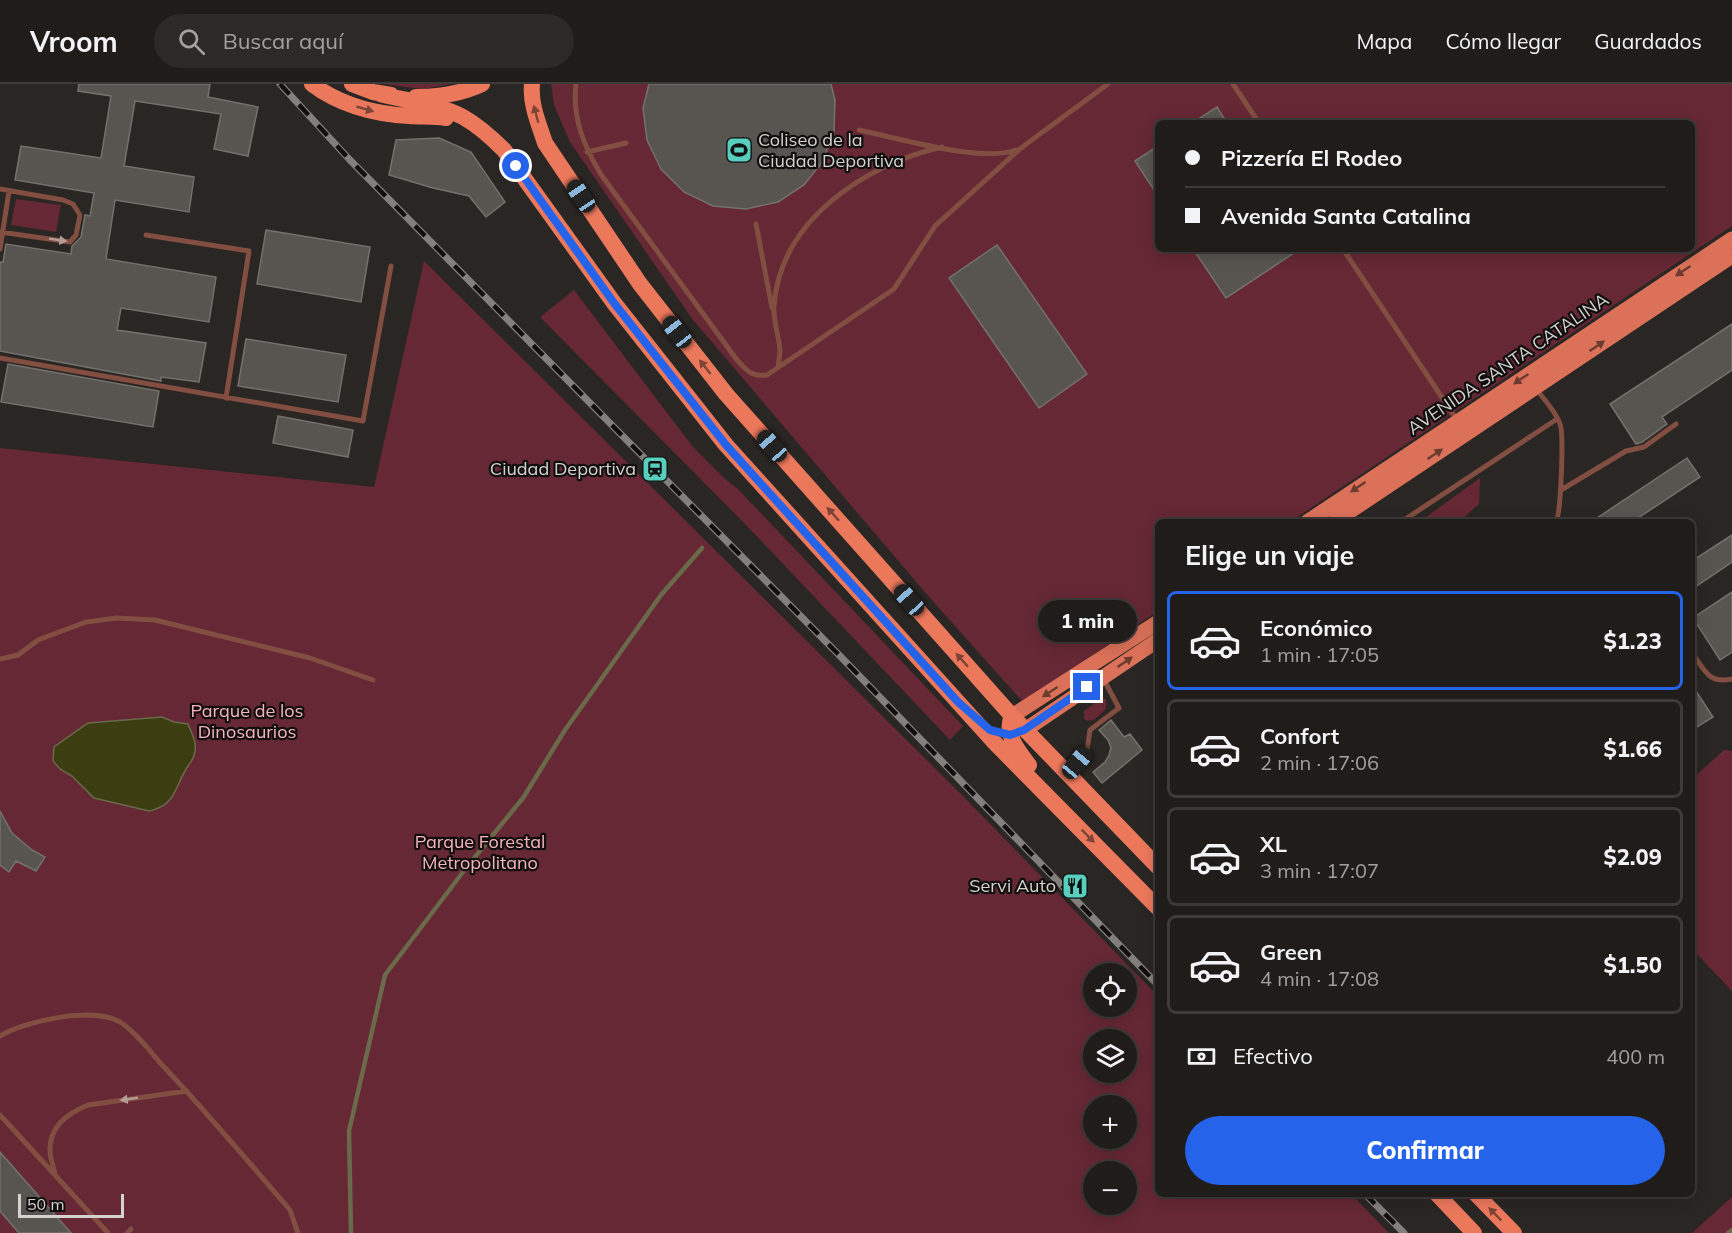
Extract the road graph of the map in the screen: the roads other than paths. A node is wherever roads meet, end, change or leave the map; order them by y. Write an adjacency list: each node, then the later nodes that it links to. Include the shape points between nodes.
1 (312, 84): 11 (highway, one-way to 11, via 366,110 457,120)
2 (352, 84): 8 (highway)
3 (482, 84): 8 (highway, via 448,96)
4 (532, 84): 47 (highway, one-way to 4, via 726,394 640,284 545,143 536,117)
5 (576, 84): 15 (lane, via 576,114)
6 (1108, 84): 14 (lane)
7 (1233, 84): 9 (lane)
8 (380, 94): 11 (highway, via 446,110)
9 (1257, 120)
10 (859, 130): 13 (lane)
11 (486, 132): 46 (highway, via 504,150 614,303 726,445)
12 (626, 143): 15 (lane)
13 (942, 147): 14 (lane, via 984,154 1005,154); 26 (lane, via 901,159 862,178 826,206 807,227 785,262 779,282 773,307)
14 (1021, 148): 28 (lane, via 935,226 894,289)
15 (587, 152): 28 (lane, via 737,360 755,376)
16 (0, 189): 17 (lane)
17 (9, 191): 19 (lane); 19 (lane, one-way to 17, via 70,242 76,235 80,215 73,204 63,200)
18 (756, 224): 26 (lane)
19 (1, 232): 22 (lane)
20 (146, 235): 30 (lane, via 249,251)
21 (1732, 239): 32 (main road, AVENIDA SANTA CATALINA, one-way to 32)
22 (0, 249)
23 (1345, 252): 32 (lane)
24 (1732, 256): 29 (main road, AVENIDA SANTA CATALINA, one-way to 24)
25 (391, 266): 30 (lane, via 363,421)
26 (779, 342): 28 (lane)
27 (0, 358): 30 (lane)
28 (778, 368)
29 (1536, 387): 31 (lane); 36 (main road, AVENIDA SANTA CATALINA, one-way to 29)
30 (226, 398)
31 (1557, 419): 34 (lane, via 1561,425); 37 (lane)
32 (1458, 421): 35 (main road, AVENIDA SANTA CATALINA, one-way to 35)
33 (1676, 424): 34 (lane, via 1644,447 1626,451)
34 (1561, 490): 38 (lane)
35 (1311, 519)
36 (1338, 519)
37 (1406, 519)
38 (1557, 519)
39 (1155, 623): 47 (main road, one-way to 47)
40 (1155, 642): 43 (main road, one-way to 40)
41 (1695, 657): 44 (lane, via 1711,678)
42 (0, 659): 45 (lane, via 18,655 38,640 86,622 117,618 154,620 310,657)
43 (1103, 677): 48 (main road); 49 (lane, via 1119,708 1090,730 1087,751)
44 (1732, 679)
45 (373, 680)
46 (958, 702): 48 (highway, via 990,730); 50 (highway)
47 (1012, 710): 48 (highway, via 1010,721)
48 (1017, 732): 49 (highway); 50 (highway, via 1016,747)
49 (1068, 774): 51 (highway)
50 (1046, 794): 52 (highway, one-way to 52)
51 (1155, 864)
52 (1155, 905)
53 (0, 1036): 54 (lane, via 18,1027 83,1014 102,1016 120,1022)
54 (187, 1091): 56 (lane, one-way to 56, via 88,1105 74,1111 52,1135 50,1150); 60 (lane, via 290,1210)
55 (0, 1115): 56 (lane)
56 (55, 1175): 59 (lane)
57 (1440, 1197): 61 (highway)
58 (1479, 1197): 62 (highway, one-way to 58)
59 (108, 1233)
60 (298, 1233)
61 (1474, 1233)
62 (1514, 1233)

